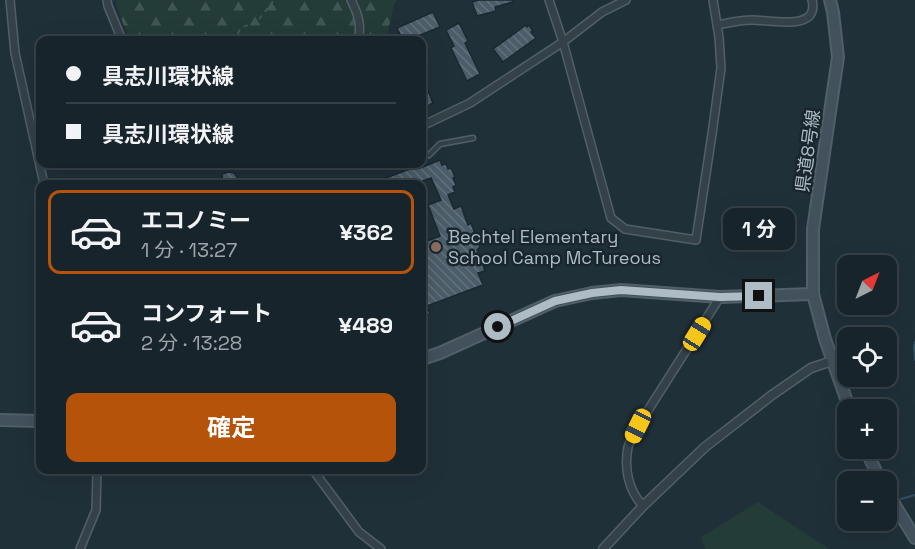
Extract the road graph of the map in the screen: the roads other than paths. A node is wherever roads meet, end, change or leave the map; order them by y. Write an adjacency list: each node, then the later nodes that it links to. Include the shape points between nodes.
1 (10, 0): 15 (street, via 15,53)
2 (107, 0): 10 (street)
3 (351, 0): 11 (street, via 358,14)
4 (549, 0): 12 (street)
5 (626, 0): 12 (street, via 602,12)
6 (712, 0): 9 (street)
7 (812, 0): 9 (street, via 809,16 801,22 750,20)
8 (830, 0): 17 (main road, 県道8号線, via 838,57 813,229)
9 (717, 25): 12 (street, via 721,69 696,240 625,229 611,218)
10 (120, 36)
11 (360, 36)
12 (563, 42): 13 (street, via 470,103)
13 (426, 124)
14 (473, 138): 16 (lane, via 440,144)
15 (36, 148)
16 (429, 155)
17 (813, 294): 18 (main road); 20 (main road, 県道8号線)
18 (720, 297): 19 (main road, via 621,290 592,293 555,301); 26 (street, via 628,446 629,486)
19 (426, 358)
20 (832, 361): 21 (main road, 県道8号線); 26 (street, via 812,368 772,395 705,447)
21 (846, 399)
22 (0, 420): 23 (main road)
23 (36, 421)
24 (98, 474): 29 (street, via 96,510)
25 (316, 474): 30 (street, via 360,532)
26 (643, 506): 31 (street)
27 (897, 509): 28 (main road)
28 (915, 538)
29 (80, 549)
30 (381, 549)
31 (603, 549)

